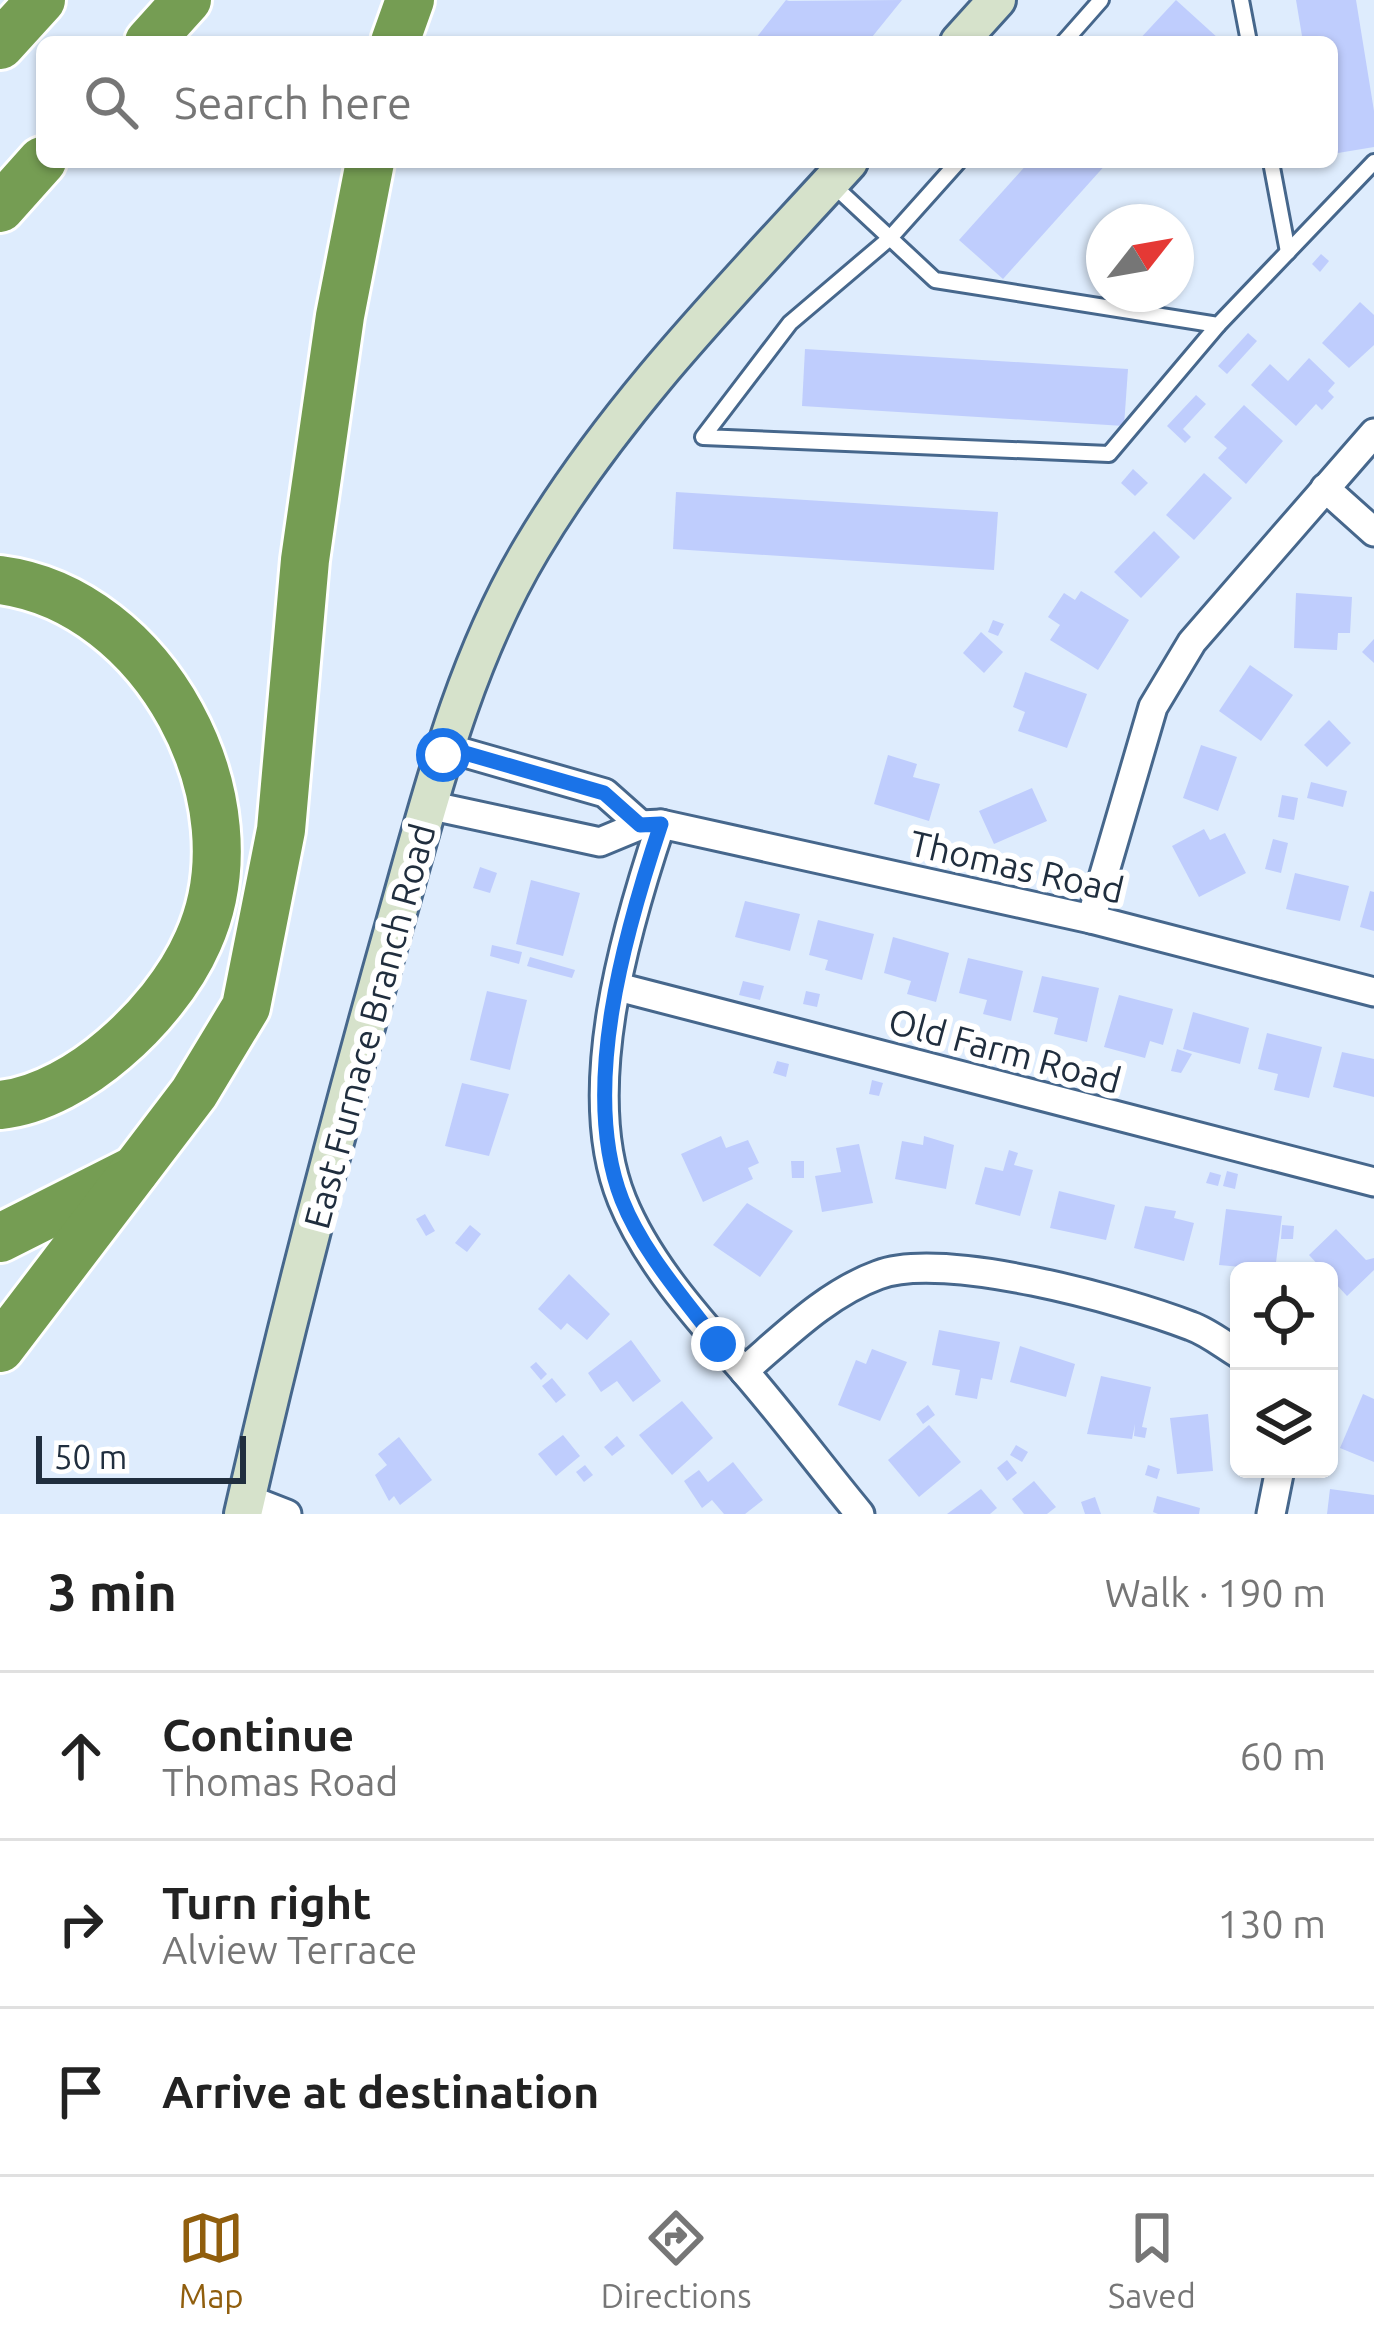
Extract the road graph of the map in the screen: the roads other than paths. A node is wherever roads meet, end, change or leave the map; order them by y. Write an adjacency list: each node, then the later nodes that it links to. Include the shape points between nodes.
1 (41, 0): 12 (highway)
2 (187, 0): 7 (highway)
3 (410, 0): 8 (highway)
4 (998, 0): 9 (main road)
5 (1101, 0): 10 (lane)
6 (1240, 0): 11 (lane)
7 (154, 36)
8 (396, 36)
9 (965, 36)
10 (1069, 36)
11 (1248, 36)
12 (0, 45)
13 (1374, 162): 21 (lane)
14 (36, 168): 19 (highway)
15 (369, 168): 34 (highway, via 305,560 281,830 246,1006)
16 (953, 168): 20 (lane)
17 (1272, 168): 21 (lane)
18 (840, 172): 20 (lane); 27 (main road, East Furnace Branch Road, via 592,454 530,551)
19 (0, 208)
20 (890, 238): 22 (lane, via 935,280); 22 (lane, via 790,323 703,437 1109,454)
21 (1288, 252): 22 (lane)
22 (1218, 325)
23 (1374, 433): 24 (street)
24 (1325, 488): 25 (street); 30 (street, via 1192,642 1153,707)
25 (1374, 532)
26 (0, 580): 33 (highway, via 87,610 133,645 175,698 213,817 212,886 198,941 146,1021 84,1075)
27 (444, 747): 28 (main road, East Furnace Branch Road); 29 (street, Thomas Road, via 604,793)
28 (428, 805): 29 (street, Thomas Road, via 600,842); 41 (main road, East Furnace Branch Road)
29 (651, 824): 30 (street, Thomas Road); 31 (street)
30 (1091, 919): 32 (street, Thomas Road)
31 (618, 987): 35 (street, Old Farm Road); 39 (street, via 604,1130 621,1199 645,1244)
32 (1374, 992)
33 (0, 1105)
34 (137, 1168): 36 (highway); 37 (highway)
35 (1374, 1182)
36 (0, 1238)
37 (0, 1348)
38 (1230, 1349): 39 (street, via 1194,1327 992,1272 917,1264 830,1299)
39 (744, 1371): 43 (street)
40 (1278, 1478): 44 (street)
41 (244, 1506): 42 (street)
42 (287, 1514)
43 (860, 1514)
44 (1271, 1514)

